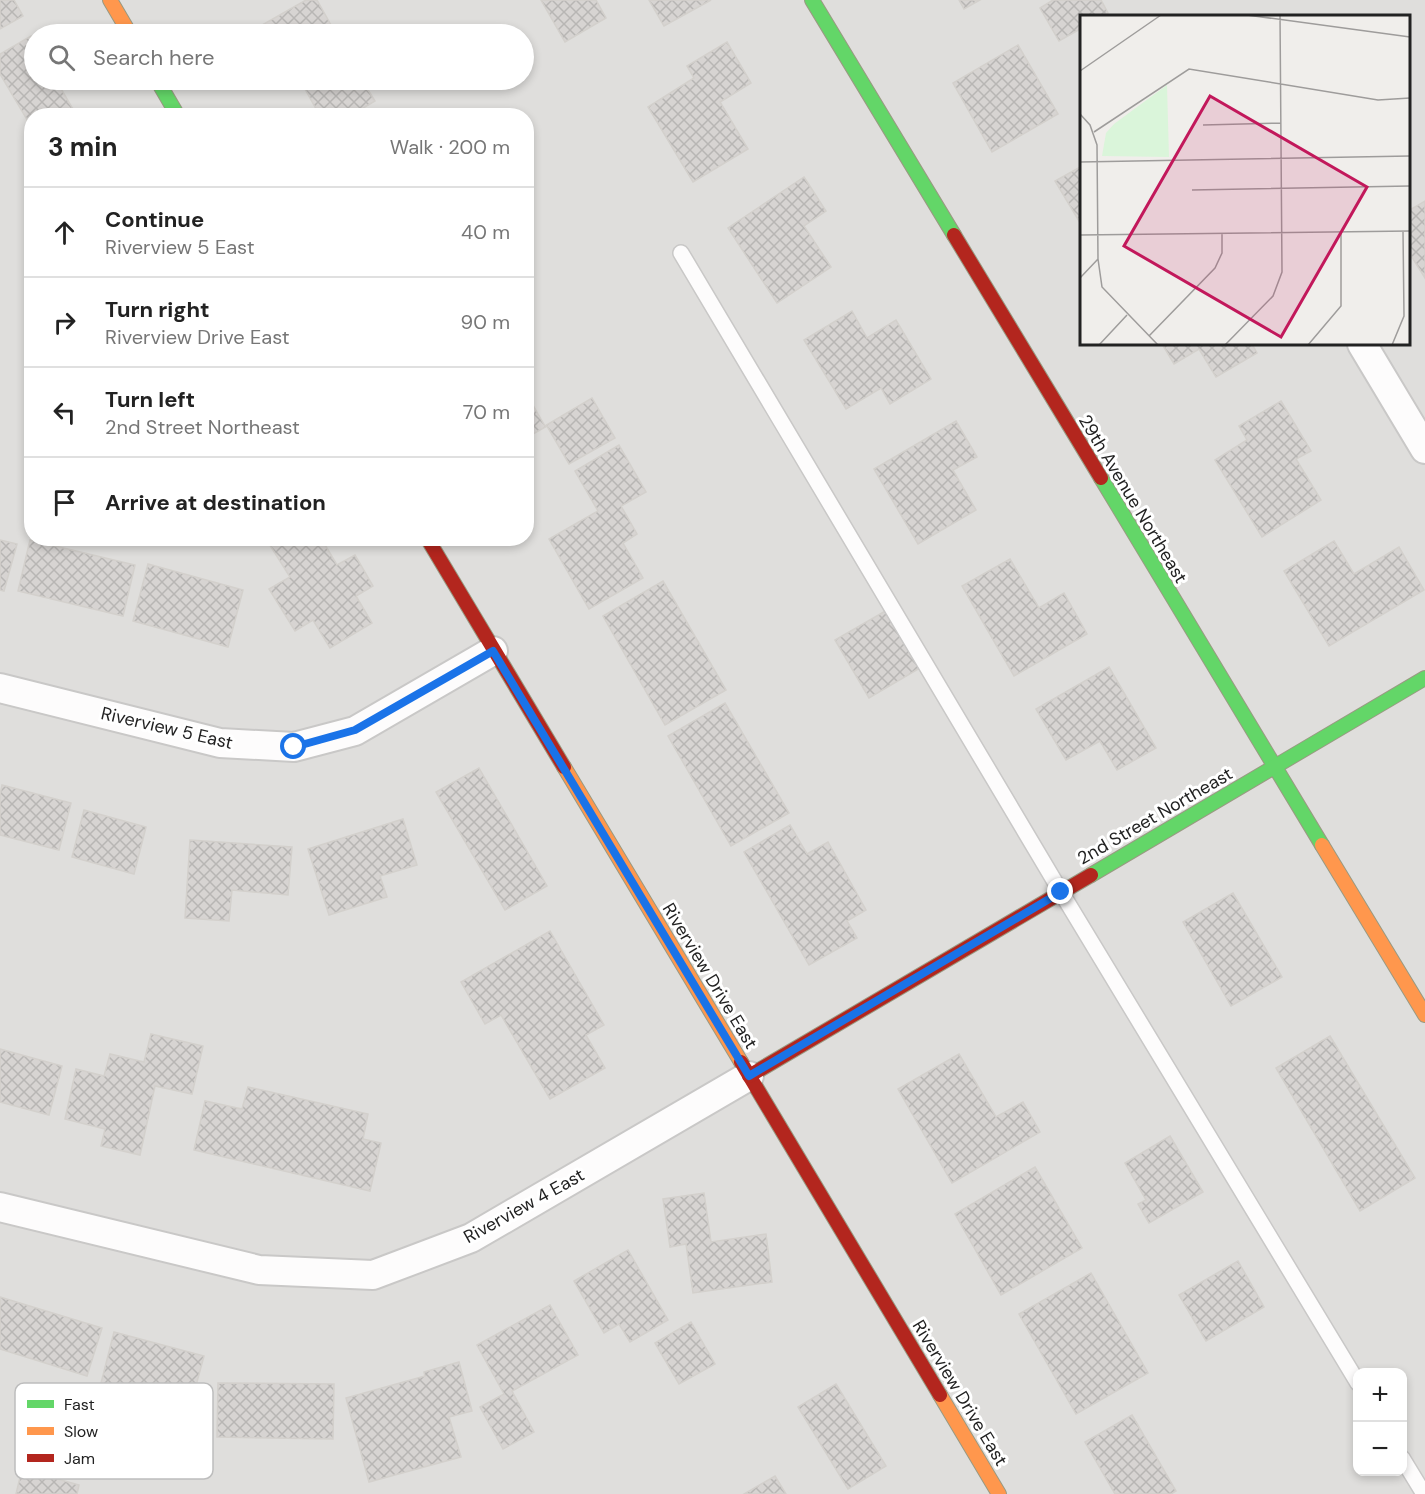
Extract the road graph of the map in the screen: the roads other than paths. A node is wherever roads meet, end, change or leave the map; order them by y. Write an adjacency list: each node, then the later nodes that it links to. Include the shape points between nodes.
1 (110, 0): 3 (street)
2 (812, 0): 13 (street, 29th Avenue Northeast)
3 (124, 24)
4 (163, 90): 5 (street)
5 (173, 108)
6 (681, 253): 14 (lane)
7 (1363, 345): 8 (street)
8 (1425, 449)
9 (432, 546): 10 (street, Riverview Drive East)
10 (493, 651): 12 (street, Riverview 5 East, via 355,730 294,747 220,743); 16 (street, Riverview Drive East)
11 (1425, 678): 13 (street, 2nd Street Northeast)
12 (0, 688)
13 (1274, 767): 14 (street, 2nd Street Northeast); 15 (street, 29th Avenue Northeast)
14 (1061, 892): 16 (street, 2nd Street Northeast); 18 (lane)
15 (1425, 1015)
16 (749, 1076): 17 (street, Riverview 4 East, via 471,1238 373,1275 259,1270); 20 (street, Riverview Drive East)
17 (0, 1208)
18 (1353, 1375)
19 (1407, 1466): 21 (lane)
20 (999, 1494)
21 (1424, 1494)

